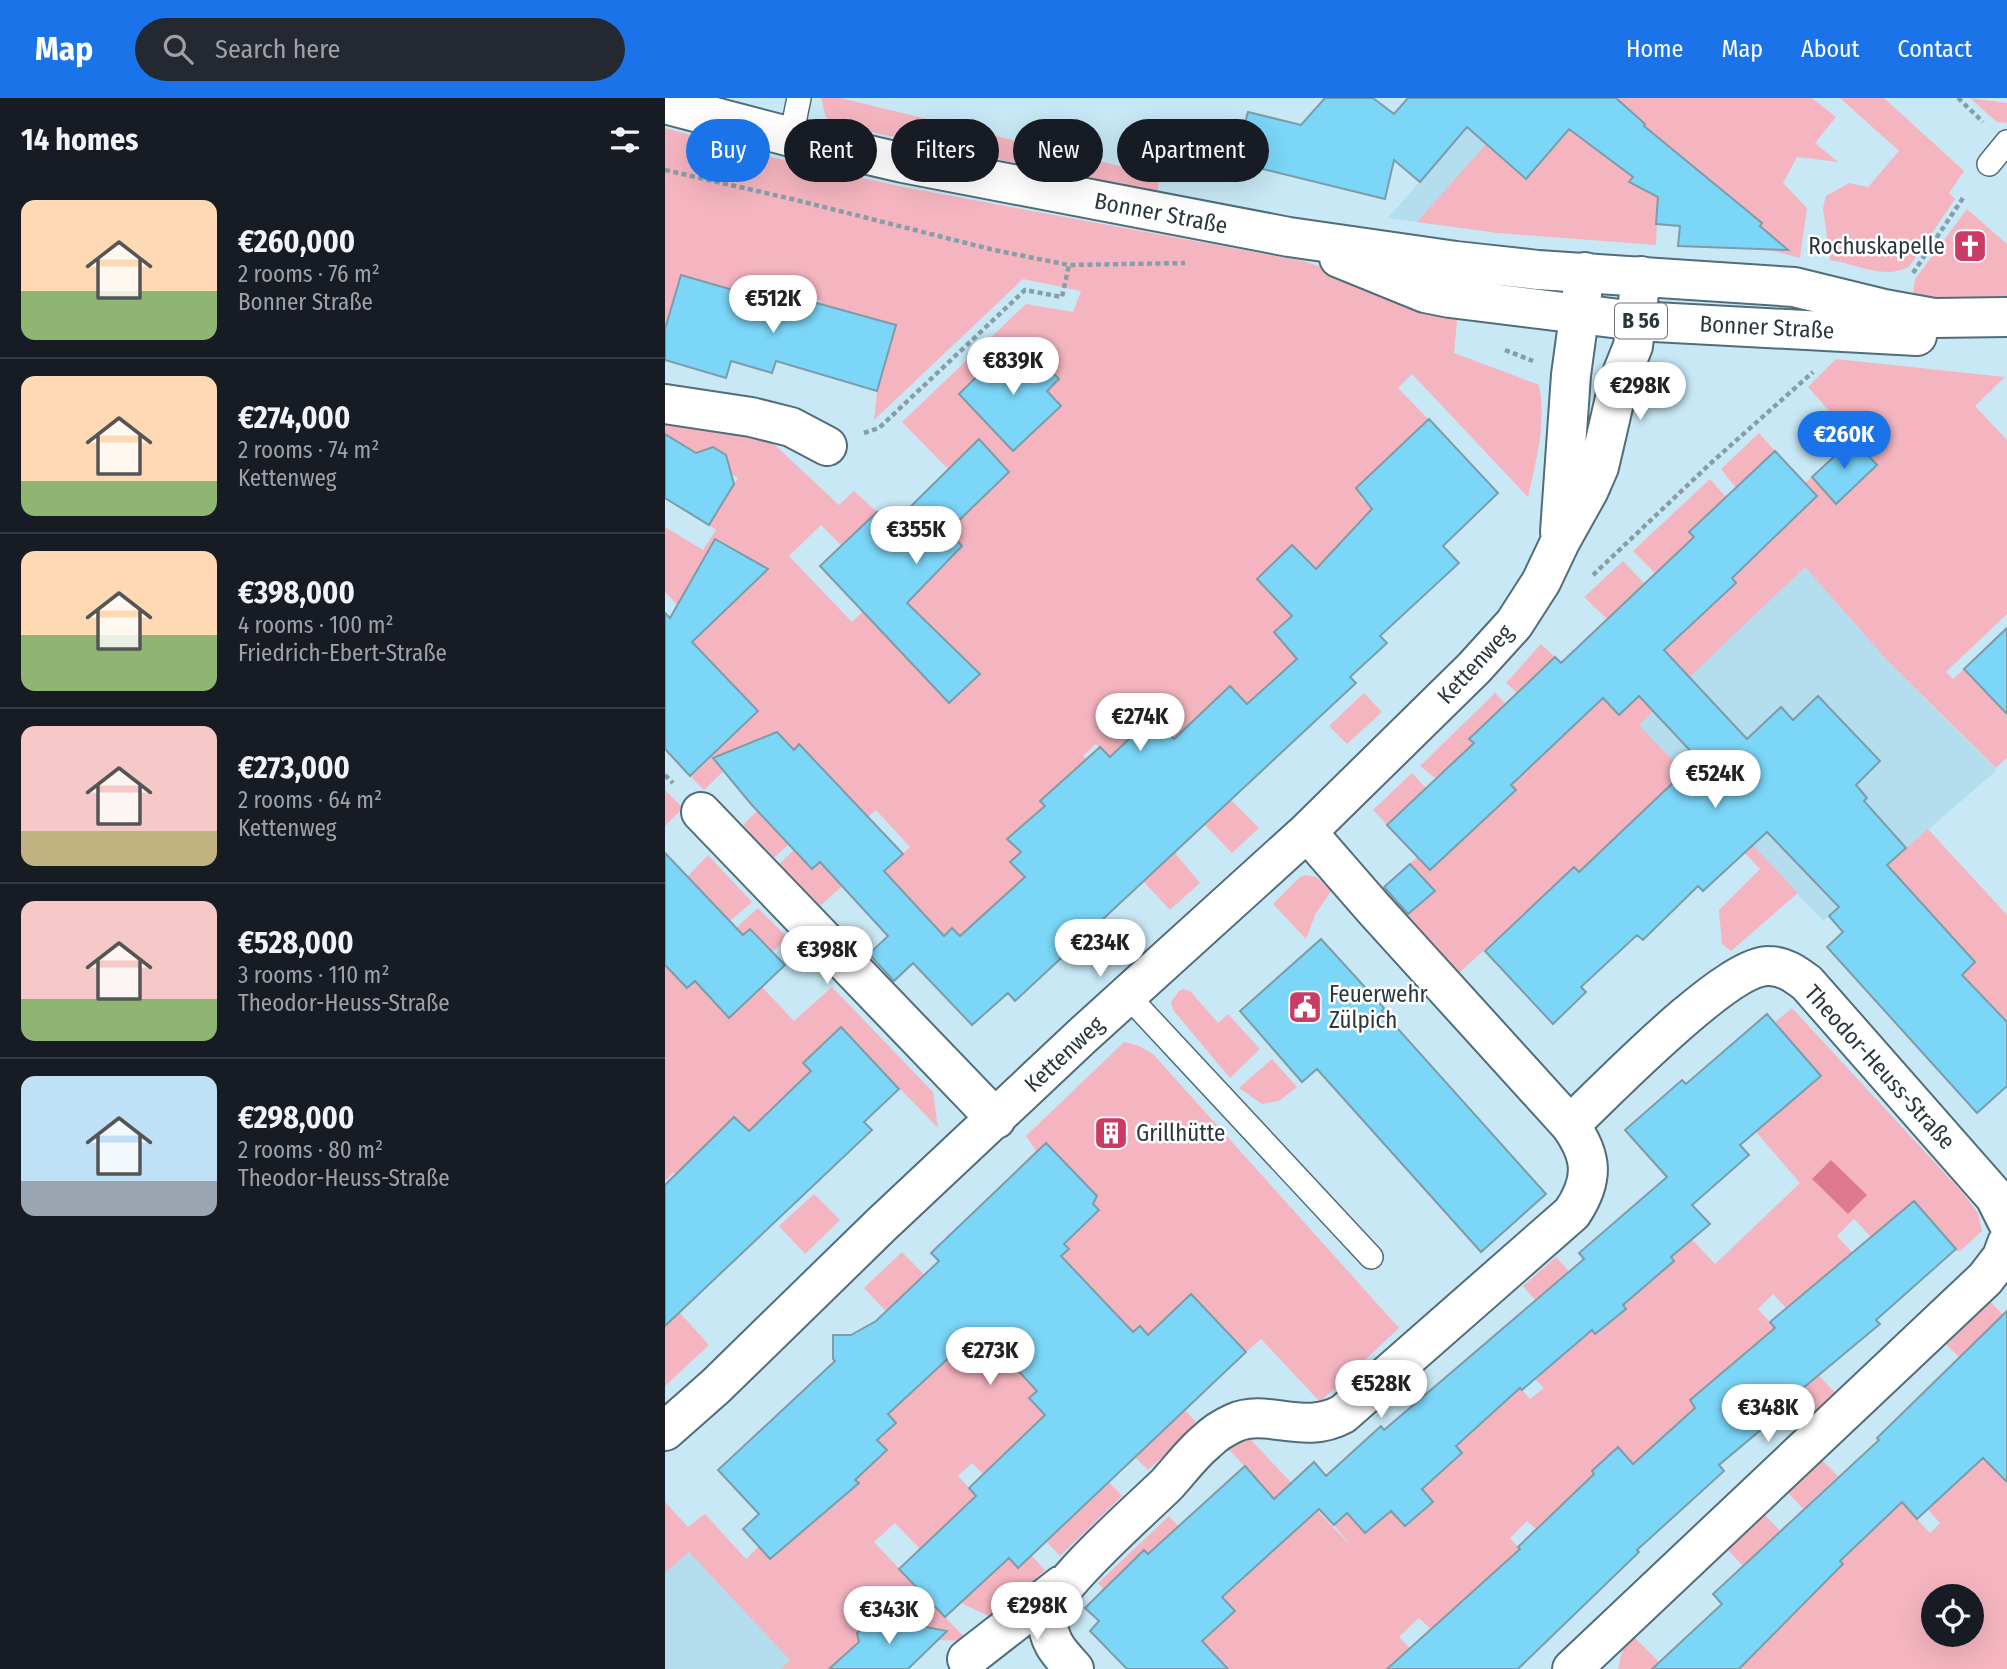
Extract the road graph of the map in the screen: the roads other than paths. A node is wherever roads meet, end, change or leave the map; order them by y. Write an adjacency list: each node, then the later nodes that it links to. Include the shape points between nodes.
1 (799, 98): 3 (lane)
2 (665, 104): 4 (street, Bonner Straße / B 56)
3 (795, 119)
4 (784, 135)
5 (2007, 142): 7 (lane)
6 (877, 157): 8 (street, Bonner Straße / B 56)
7 (1989, 164)
8 (1289, 237): 9 (street, Bonner Straße / B 56, via 1456,261); 11 (street, Bonner Straße / B 56, via 1425,293)
9 (1585, 272): 10 (street, Bonner Straße / B 56); 11 (street, Kettenweg)
10 (1641, 276): 12 (street, Bonner Straße / B 56, via 1794,287 1934,318); 13 (street, Kettenweg)
11 (1579, 316): 13 (street, Bonner Straße / B 56); 17 (street, Kettenweg, via 1570,375)
12 (2007, 317)
13 (1636, 321): 14 (street, Bonner Straße / B 56); 17 (street, Kettenweg, via 1598,467)
14 (2007, 341)
15 (665, 404): 16 (street, via 791,427)
16 (827, 446)
17 (1560, 542): 19 (street, Kettenweg, via 1514,624 1475,668)
18 (701, 812): 21 (street)
19 (1307, 831): 20 (street, Kettenweg); 22 (street)
20 (1127, 995): 21 (street, Kettenweg); 24 (lane)
21 (996, 1119): 25 (street, Kettenweg)
22 (1570, 1125): 23 (street, Theodor-Heuss-Straße, via 1722,985 1767,966 1788,969 1807,983 1996,1197); 26 (street, via 1584,1148 1588,1169 1583,1197 1573,1213 1343,1414 1315,1424 1242,1421 1206,1441)
23 (2007, 1223): 29 (street, Theodor-Heuss-Straße, via 2002,1256 1985,1279)
24 (1371, 1256)
25 (665, 1431)
26 (1071, 1578): 27 (street); 28 (street, via 1051,1605 1048,1622 1056,1649)
27 (967, 1659)
28 (1074, 1669)
29 (1572, 1669)

